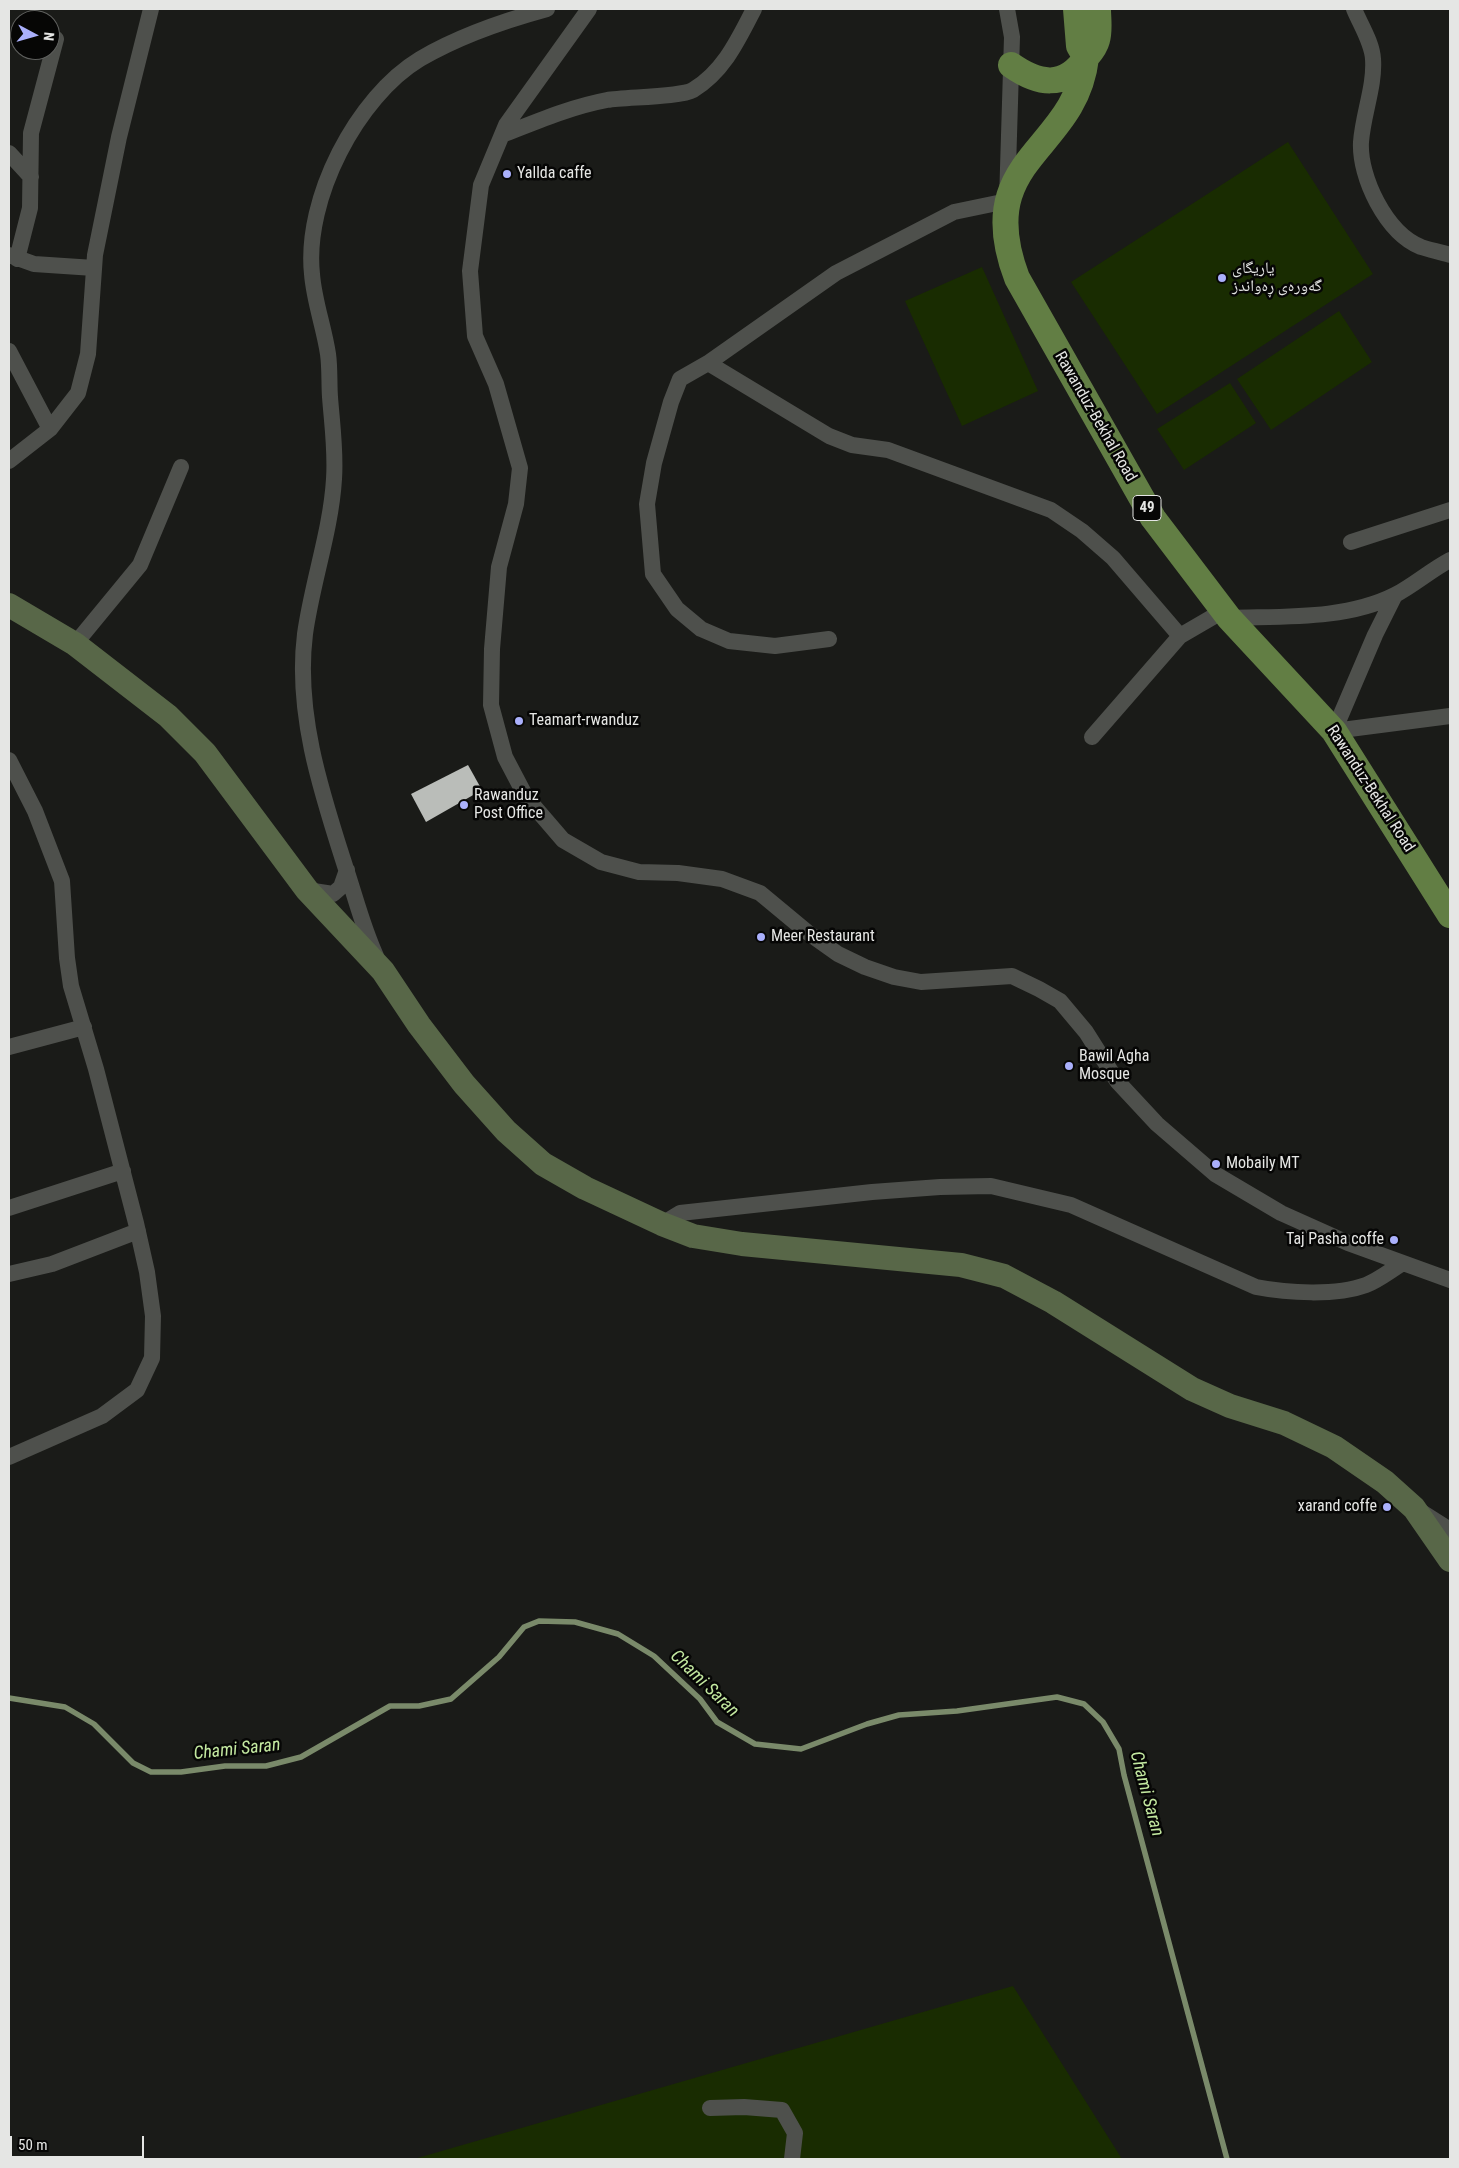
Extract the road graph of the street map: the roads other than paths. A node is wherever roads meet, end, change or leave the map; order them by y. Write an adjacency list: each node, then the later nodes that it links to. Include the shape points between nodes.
1 (151, 9): 18 (street, via 120,137)
2 (547, 9): 37 (street, via 470,34 418,60 383,90 358,121 331,166 321,201 313,238 312,272 328,355 334,481 305,636 303,682 317,773)
3 (588, 9): 12 (street)
4 (754, 9): 12 (street, via 736,45 714,75 691,91 608,100 570,109)
5 (1008, 9): 11 (street)
6 (1076, 9): 9 (main road, via 1079,46)
7 (1098, 9): 9 (main road, Rawanduz-Bekhal Road / 49, via 1097,40)
8 (1354, 9): 16 (street, via 1373,58 1361,143 1362,165 1369,187 1401,234 1420,246)
9 (1086, 58): 11 (main road, via 1076,71 1052,80 1035,79); 15 (main road, Rawanduz-Bekhal Road / 49, via 1084,75 1072,106 1026,162)
10 (50, 60): 14 (street, via 31,133)
11 (1011, 66): 15 (street)
12 (502, 135): 47 (street, via 481,185 470,270 475,336 496,384 520,468 516,504 499,567 491,705 505,757 526,797 563,840 601,862 639,872 722,879 760,892 807,932 838,954 865,967 922,982 1012,976 1039,989 1060,1001 1086,1032 1123,1088 1157,1124 1215,1174 1281,1213)
13 (9, 153): 14 (street)
14 (31, 177): 17 (street, via 30,208)
15 (1007, 201): 20 (street, via 954,212 836,273); 29 (main road, Rawanduz-Bekhal Road / 49, via 1006,240 1017,278 1153,518)
16 (1450, 255)
17 (13, 257): 18 (street, via 34,264)
18 (94, 268): 21 (street, via 88,354 78,393)
19 (9, 351): 21 (street)
20 (708, 363): 30 (street, via 829,436 852,445 888,450 1051,510 1113,558); 31 (street, via 680,379 654,463 647,504 653,574 677,609 701,629 729,641 775,646)
21 (50, 429): 22 (street)
22 (9, 460)
23 (181, 467): 32 (street, via 140,565)
24 (1450, 510): 25 (street)
25 (1351, 542)
26 (1450, 560): 27 (street)
27 (1395, 595): 29 (street, via 1358,608 1314,614); 34 (street)
28 (9, 605): 32 (street)
29 (1226, 615): 30 (street); 34 (main road, Rawanduz-Bekhal Road / 49)
30 (1180, 636): 35 (street)
31 (829, 639)
32 (75, 644): 38 (street, via 168,716 205,753)
33 (1450, 716): 34 (street)
34 (1334, 731): 39 (main road, Rawanduz-Bekhal Road / 49)
35 (1092, 737)
36 (9, 760): 41 (street, via 35,811 62,880 66,958)
37 (347, 870): 38 (street, via 341,887 333,894); 40 (street, via 363,928)
38 (307, 890): 40 (street)
39 (1450, 915)
40 (382, 971): 45 (street, via 418,1025 506,1131 543,1164 585,1188)
41 (84, 1028): 42 (street); 43 (street)
42 (9, 1047)
43 (123, 1171): 44 (street); 46 (street)
44 (9, 1208)
45 (662, 1224): 47 (street, via 680,1213 872,1192 991,1186 1071,1205 1256,1288 1287,1293 1325,1292 1366,1285); 51 (street, via 693,1236 961,1265 1004,1276 1053,1302 1192,1389 1230,1406 1284,1423 1334,1448 1384,1482)
46 (138, 1231): 48 (street, via 52,1264); 50 (street, via 148,1272 153,1316 152,1358 137,1390 102,1416)
47 (1403, 1263): 49 (street)
48 (9, 1274)
49 (1450, 1280)
50 (9, 1457)
51 (1414, 1508): 52 (street); 53 (street)
52 (1450, 1530)
53 (1450, 1560)
54 (710, 2108): 55 (street, via 744,2106 782,2110 795,2132)
55 (792, 2159)

